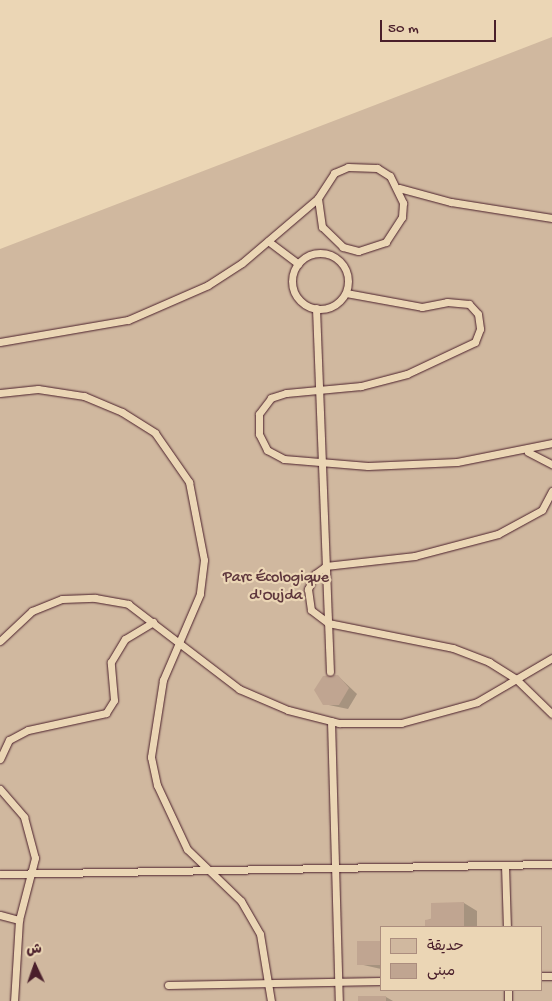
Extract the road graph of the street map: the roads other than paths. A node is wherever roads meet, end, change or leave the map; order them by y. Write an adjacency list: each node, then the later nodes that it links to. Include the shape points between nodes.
1 (398, 188): 2 (lane, via 377,168 355,166 334,173); 3 (lane, via 459,204); 5 (lane, via 402,217 386,242 358,250)
2 (318, 198): 4 (lane); 5 (lane, via 322,227)
3 (552, 218)
4 (268, 241): 7 (lane); 10 (lane, via 208,284 128,320)
5 (338, 244): 6 (lane)
6 (333, 257): 7 (lane, via 317,254 301,258); 8 (lane, via 345,267)
7 (298, 264): 9 (lane, via 292,291 302,304)
8 (346, 293): 9 (lane, via 335,305); 12 (lane, via 422,307 447,302 469,304 478,314 480,329 475,342 407,374)
9 (316, 308): 12 (lane)
10 (0, 342)
11 (0, 393): 22 (lane, via 38,389 84,396 122,412 155,433 189,482 199,518 204,560 200,594)
12 (319, 393): 15 (lane); 15 (lane, via 286,393 271,398 259,414 259,434 267,450 284,459)
13 (552, 443): 14 (lane)
14 (528, 452): 15 (lane, via 457,462); 16 (lane)
15 (322, 463): 18 (lane)
16 (552, 464)
17 (552, 491): 18 (lane, via 542,510 498,534 415,556)
18 (326, 566): 20 (lane); 20 (lane, via 315,574 308,589 311,610)
19 (153, 622): 21 (lane, via 128,604 96,598 62,599 32,611); 22 (lane); 28 (lane, via 125,639 111,662 114,700 106,713 28,730 9,740)
20 (328, 623): 24 (lane); 25 (lane, via 453,648 489,662)
21 (0, 641)
22 (180, 644): 27 (lane, via 239,689 288,710); 33 (lane, via 163,680 151,757 157,785 187,848)
23 (552, 658): 25 (lane)
24 (330, 672)
25 (516, 679): 26 (lane); 27 (lane, via 477,702 401,722)
26 (552, 714)
27 (331, 721): 32 (lane)
28 (0, 759)
29 (0, 789): 35 (lane, via 24,817 34,840)
30 (552, 864): 31 (lane)
31 (505, 865): 32 (lane); 38 (lane)
32 (335, 868): 33 (lane); 40 (lane)
33 (212, 870): 35 (lane); 41 (lane, via 241,901 260,934)
34 (0, 874): 35 (lane)
35 (33, 874): 37 (lane)
36 (0, 915): 37 (lane)
37 (20, 920): 43 (lane)
38 (507, 926)
39 (380, 981): 40 (lane)
40 (339, 982): 41 (lane); 45 (lane)
41 (270, 984): 42 (lane); 44 (lane)
42 (168, 985)
43 (14, 1001)
44 (271, 1001)
45 (339, 1001)

